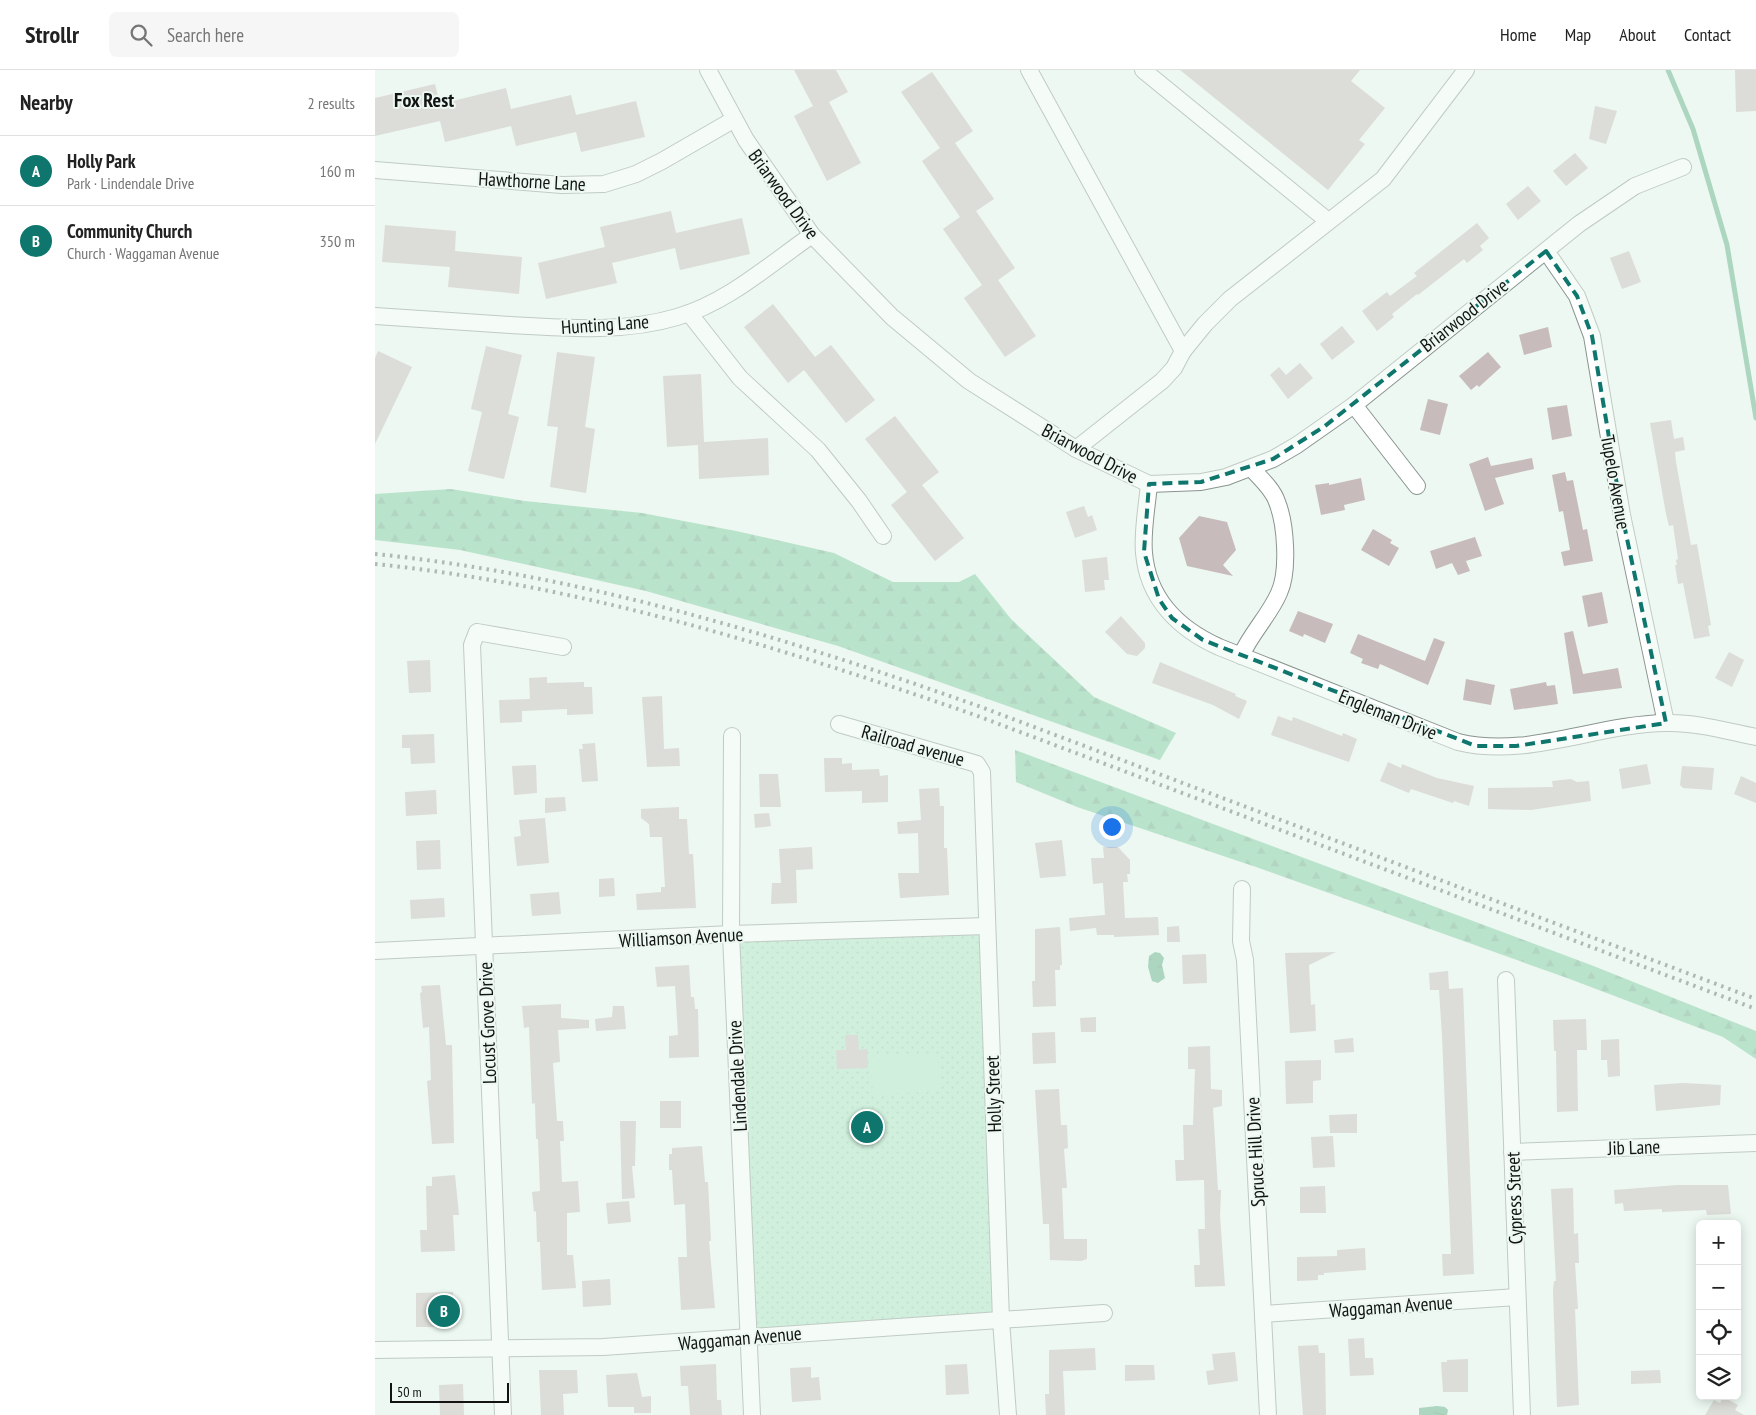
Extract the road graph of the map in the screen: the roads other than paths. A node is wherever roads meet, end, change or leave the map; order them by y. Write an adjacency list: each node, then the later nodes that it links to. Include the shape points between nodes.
1 (708, 70): 5 (street, Briarwood Drive)
2 (1029, 70): 13 (street)
3 (1143, 70): 8 (street)
4 (1466, 70): 8 (street, via 1383,179)
5 (733, 120): 7 (street, Hawthorne Lane, via 637,174 604,184 562,185); 9 (street, Briarwood Drive)
6 (1683, 166): 10 (street, Briarwood Drive, via 1635,186 1579,224)
7 (375, 170)
8 (1328, 221): 13 (street, via 1230,299)
9 (812, 234): 11 (street, Hunting Lane, via 718,300); 15 (street, Briarwood Drive, via 862,287 928,348 969,380)
10 (1546, 252): 14 (street, Briarwood Drive); 22 (street, Tupelo Avenue, via 1577,296 1592,336 1621,514)
11 (689, 313): 12 (street, Hunting Lane, via 647,323 599,328); 19 (street, via 740,378 818,450)
12 (375, 316)
13 (1183, 350): 15 (street, via 1174,368 1162,381)
14 (1353, 405): 16 (street, Briarwood Drive, via 1297,445); 18 (street)
15 (1076, 449): 17 (street, Briarwood Drive)
16 (1251, 468): 17 (street, Briarwood Drive, via 1201,482); 21 (street, via 1277,501 1284,533 1285,561 1280,592)
17 (1149, 484): 21 (street, Engleman Drive, via 1144,552 1159,599 1187,630)
18 (1417, 486)
19 (883, 536)
20 (563, 647): 30 (street, Locust Grove Drive, via 477,632 472,645)
21 (1241, 656): 22 (street, Engleman Drive, via 1458,742 1476,746 1516,746)
22 (1666, 723): 25 (street, Engleman Drive, via 1702,726)
23 (839, 724): 26 (street, Railroad avenue, via 977,764)
24 (732, 736): 29 (street, Lindendale Drive)
25 (1756, 738)
26 (982, 772): 28 (street, Holly Street)
27 (1242, 889): 37 (street, Spruce Hill Drive, via 1241,941)
28 (987, 926): 29 (street, Williamson Avenue); 38 (street, Holly Street)
29 (731, 934): 30 (street, Williamson Avenue); 39 (street, Lindendale Drive)
30 (484, 946): 31 (street, Williamson Avenue); 40 (street, Locust Grove Drive)
31 (375, 951)
32 (1506, 980): 34 (street, Cypress Street)
33 (1756, 1143): 34 (street, Jib Lane)
34 (1512, 1152): 35 (street, Cypress Street)
35 (1517, 1297): 37 (street, Waggaman Avenue); 46 (street, Cypress Street)
36 (1104, 1313): 38 (street, Waggaman Avenue)
37 (1264, 1314): 45 (street, Spruce Hill Drive)
38 (1001, 1320): 39 (street, Waggaman Avenue); 44 (street, Holly Street)
39 (749, 1338): 40 (street, Waggaman Avenue, via 603,1347); 43 (street, Lindendale Drive)
40 (500, 1348): 41 (street, Waggaman Avenue); 42 (street, Locust Grove Drive)
41 (375, 1350)
42 (503, 1415)
43 (752, 1415)
44 (1009, 1415)
45 (1268, 1415)
46 (1522, 1415)

